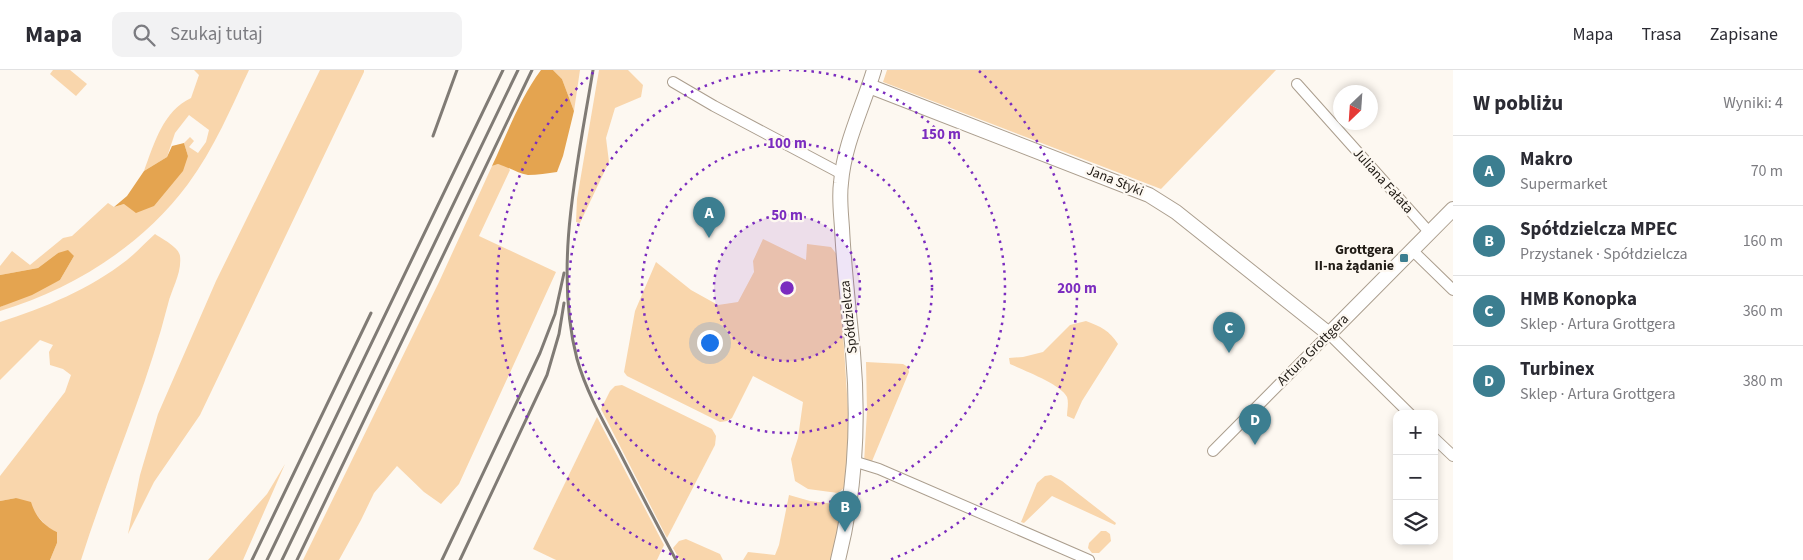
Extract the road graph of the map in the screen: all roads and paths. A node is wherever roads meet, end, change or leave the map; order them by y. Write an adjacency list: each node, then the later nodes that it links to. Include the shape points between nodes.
1 (874, 70): 4 (street, Spółdzielcza)
2 (673, 82): 5 (street)
3 (1297, 84): 7 (street, Juliana Fałata)
4 (869, 86): 5 (street, Spółdzielcza); 10 (street, Jana Styki, via 1149,195 1176,212)
5 (842, 174): 15 (street, Spółdzielcza, via 843,264 855,396)
6 (1451, 215): 7 (street, Artura Grottgera)
7 (1430, 233): 8 (street, Artura Grottgera)
8 (1412, 250): 9 (street); 10 (street, Artura Grottgera)
9 (1453, 290)
10 (1328, 334): 11 (street); 13 (street, Artura Grottgera)
11 (1406, 410)
12 (1438, 442): 14 (street)
13 (1213, 451)
14 (1453, 456)
15 (853, 461): 16 (street, Spółdzielcza, via 850,500); 17 (street)
16 (838, 560)
17 (1090, 560)

